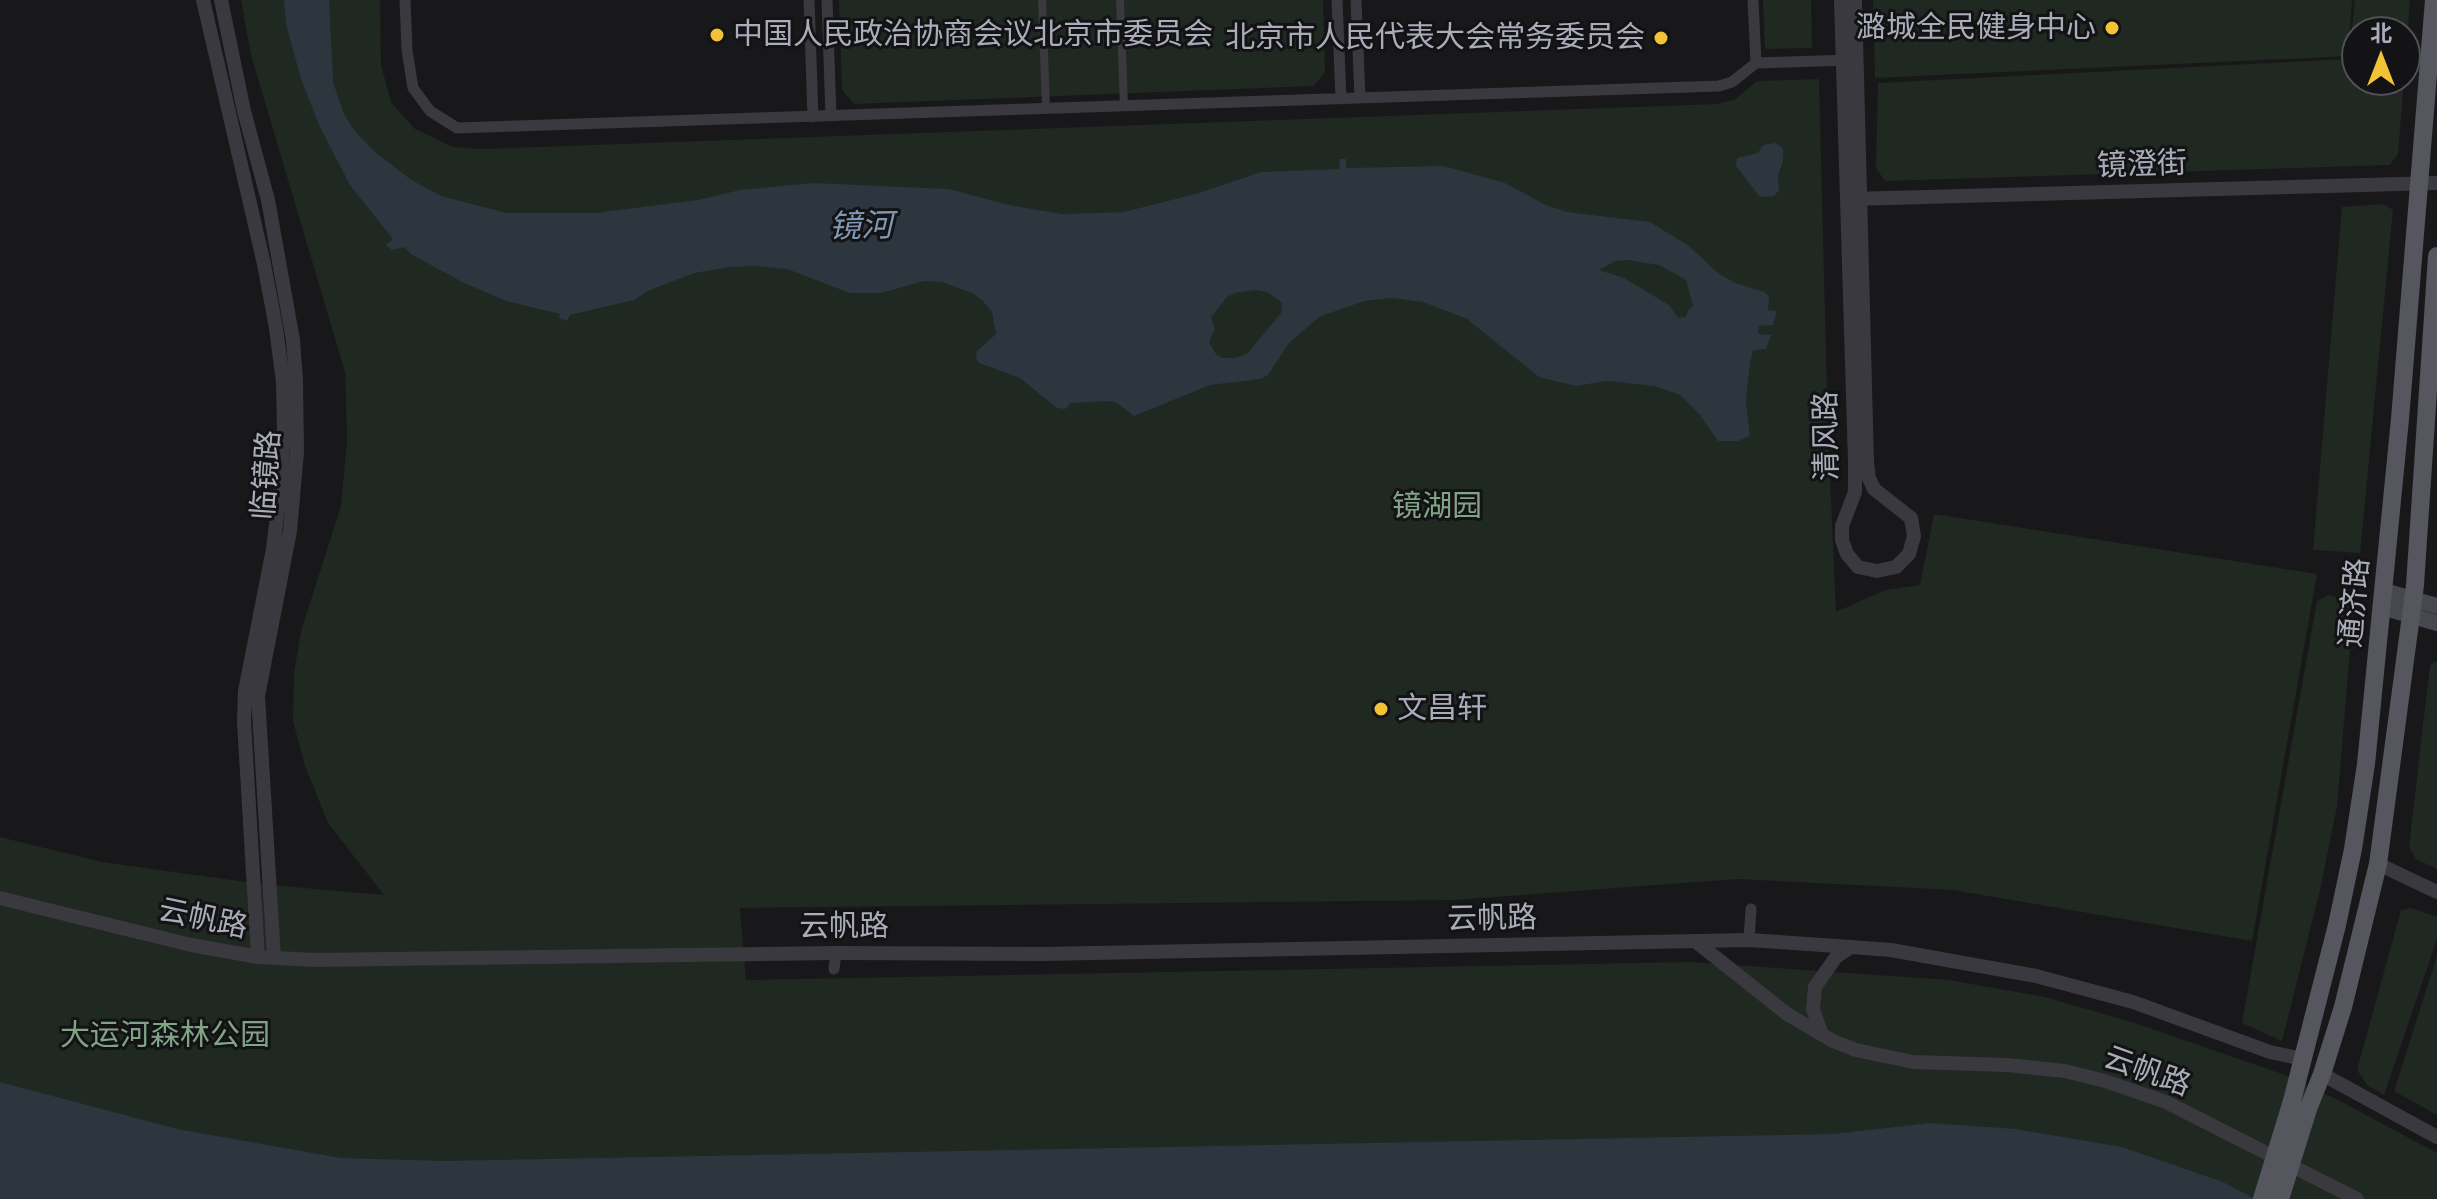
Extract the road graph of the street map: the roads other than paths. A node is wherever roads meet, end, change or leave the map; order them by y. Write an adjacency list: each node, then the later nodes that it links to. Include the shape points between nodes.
1 (203, 0): 39 (street, 临镜路, via 264,264 283,382 280,491 244,706)
2 (221, 0): 40 (street, 临镜路, via 268,200 296,380 290,531 258,696)
3 (405, 0): 21 (street, via 413,88 430,111 457,128)
4 (809, 0): 21 (street)
5 (827, 0): 20 (street)
6 (1042, 0): 19 (street)
7 (1120, 0): 18 (street)
8 (1337, 0): 17 (street)
9 (1356, 0): 16 (street)
10 (1753, 0): 15 (street)
11 (1841, 0): 14 (street, 清风路)
12 (1855, 0): 14 (street, 清风路)
13 (2434, 0): 23 (main road, 通济路)
14 (1850, 60): 15 (street); 24 (street, 清风路)
15 (1756, 63): 16 (street, via 1719,86)
16 (1360, 98): 17 (street)
17 (1341, 99): 18 (street)
18 (1124, 106): 19 (street)
19 (1046, 108): 20 (street)
20 (831, 116): 21 (street)
21 (813, 117)
22 (2437, 183): 23 (street, 镜澄街)
23 (2418, 184): 24 (street, 镜澄街); 27 (main road, 通济路)
24 (1854, 199): 24 (street, 清风路, via 1855,492 1842,540 1858,567 1877,571 1896,567 1909,554 1914,536 1911,518 1880,495 1869,478)
25 (2437, 256): 26 (main road, 通济路)
26 (2431, 414): 29 (main road, 通济路)
27 (2383, 599): 29 (main road); 43 (main road, 通济路, via 2353,849)
28 (2437, 606): 29 (main road)
29 (2412, 608): 30 (main road); 31 (main road, 通济路)
30 (2437, 623)
31 (2378, 864): 32 (street); 44 (main road, 通济路)
32 (2437, 892)
33 (0, 898): 39 (street, 云帆路)
34 (1751, 909): 35 (street)
35 (1749, 940): 36 (street, 云帆路); 37 (street, 云帆路)
36 (1695, 941): 38 (street, 云帆路); 42 (street, 云帆路)
37 (1851, 947): 42 (street, via 1836,957 1815,987 1813,1009); 43 (street, 云帆路, via 2036,976)
38 (836, 953): 40 (street, 云帆路); 41 (street)
39 (258, 957): 40 (street, 云帆路)
40 (274, 958)
41 (834, 969)
42 (1822, 1035): 49 (street, 云帆路, via 1882,1057 2051,1070 2105,1081 2166,1102)
43 (2303, 1059): 45 (main road, 通济路)
44 (2322, 1074): 45 (main road, 通济路); 46 (street)
45 (2300, 1105): 47 (main road, 通济路, bridge); 48 (main road, 通济路, bridge)
46 (2437, 1137)
47 (2262, 1199)
48 (2280, 1199)
49 (2357, 1199)

